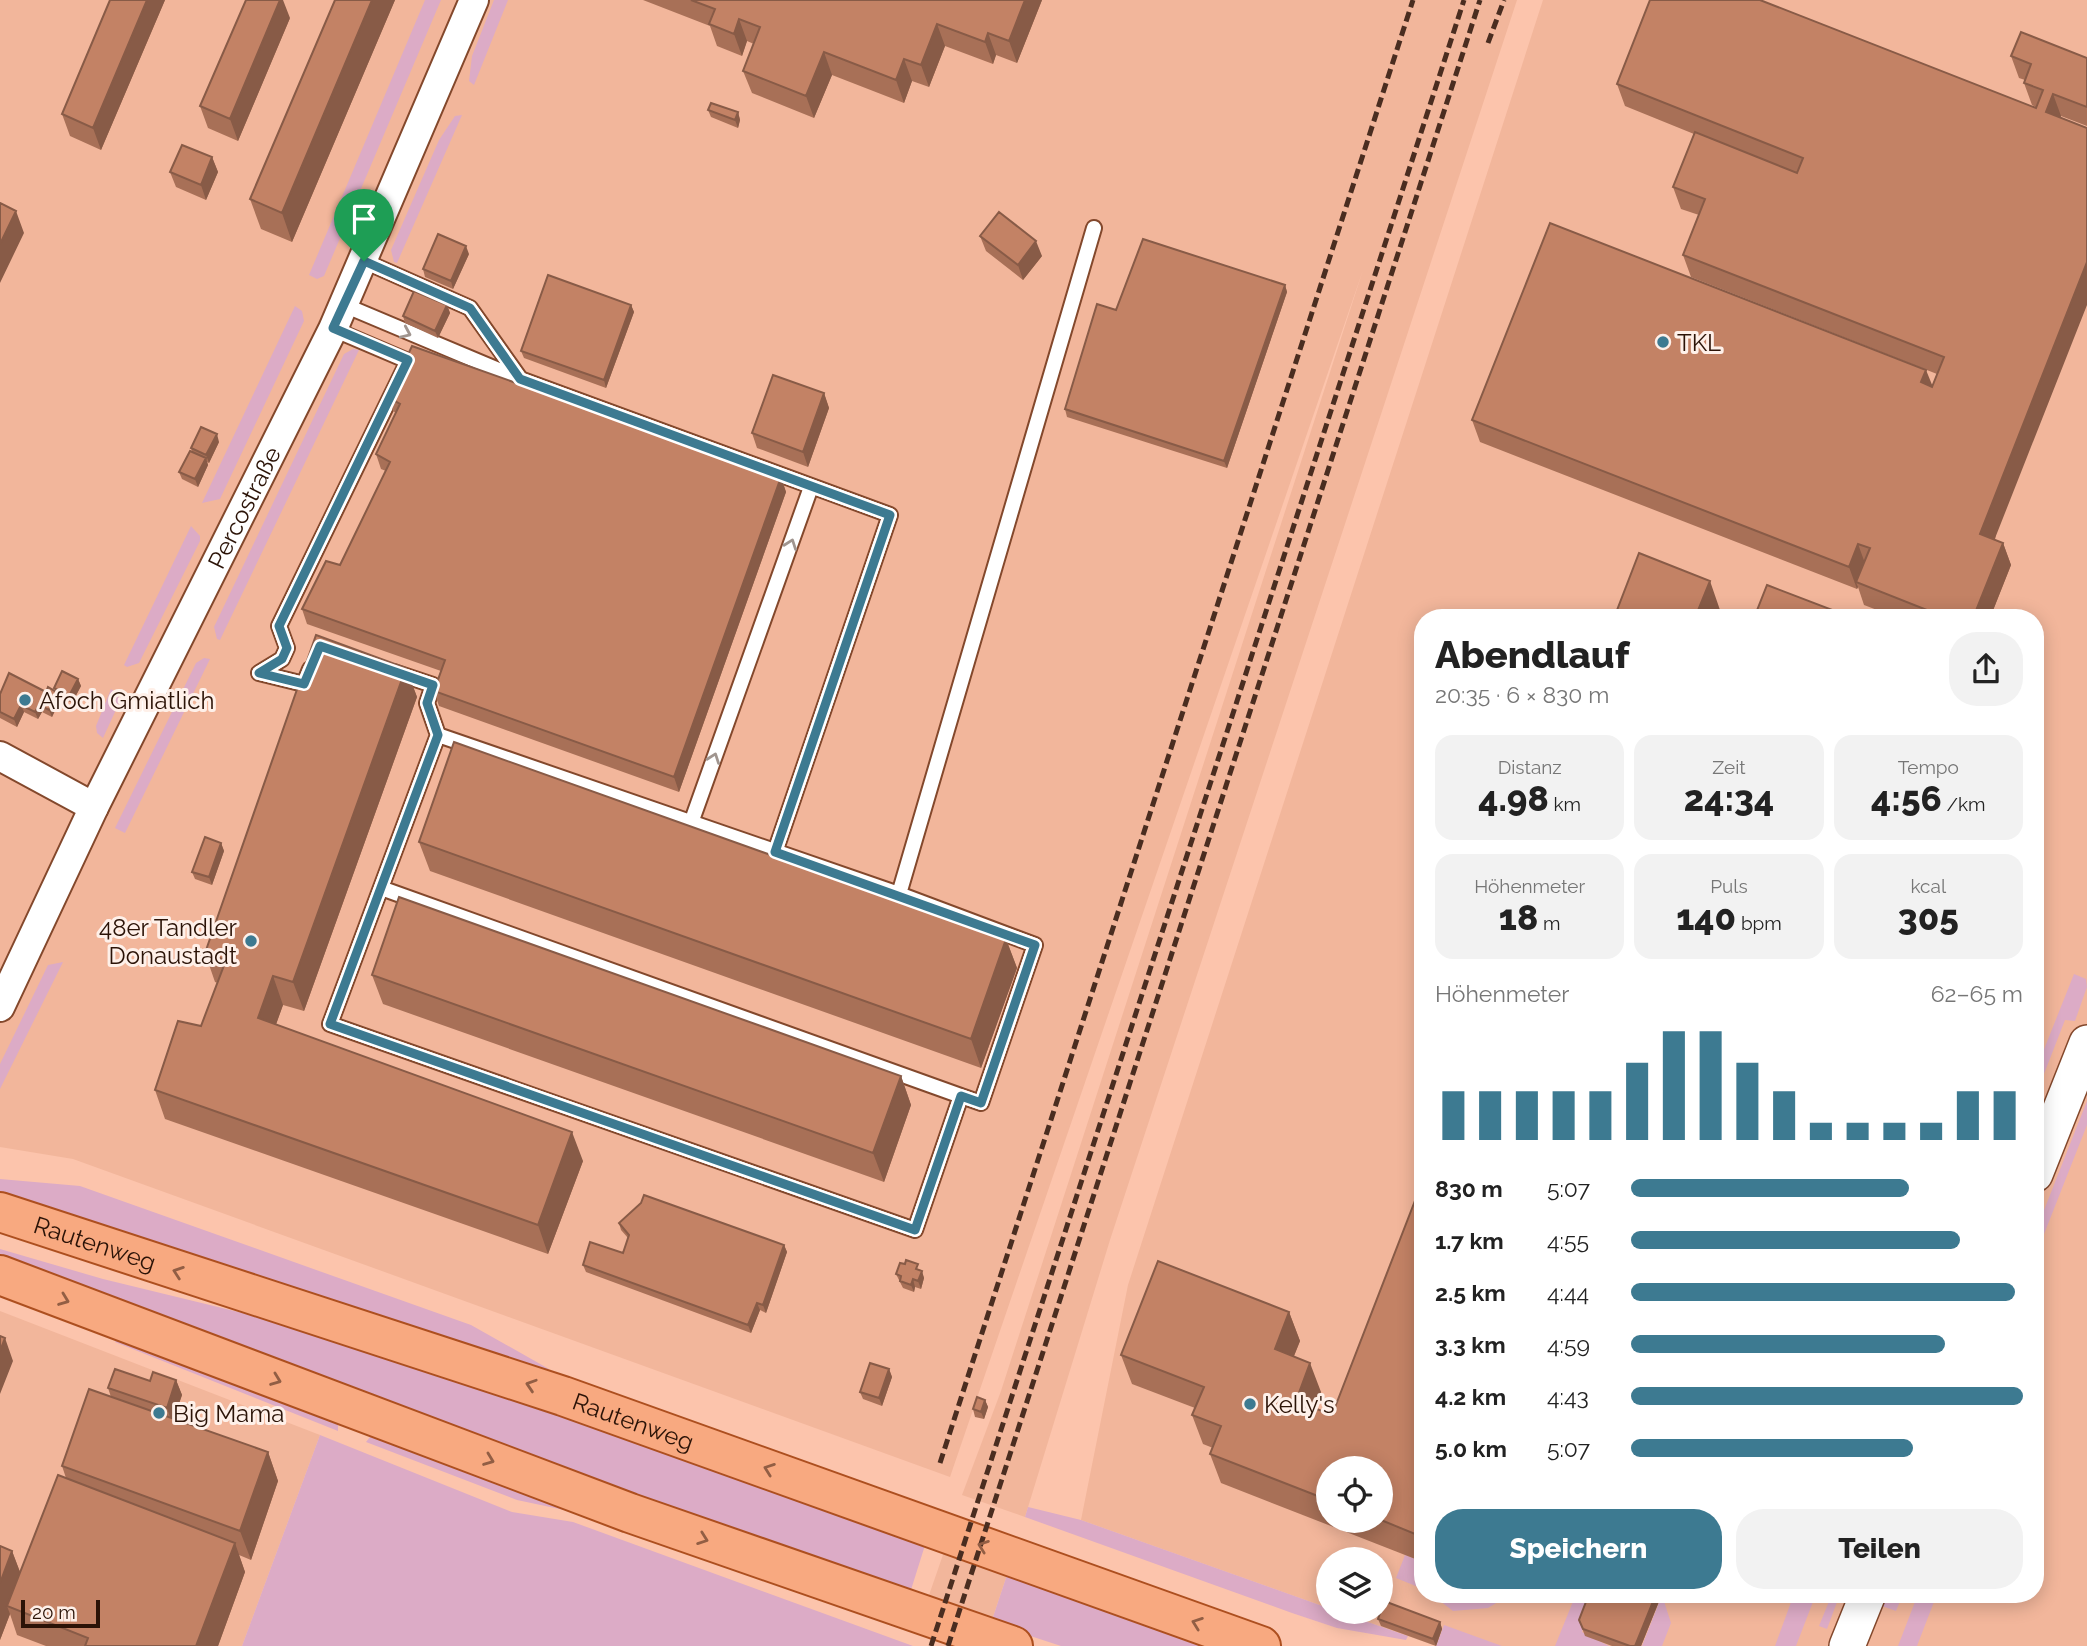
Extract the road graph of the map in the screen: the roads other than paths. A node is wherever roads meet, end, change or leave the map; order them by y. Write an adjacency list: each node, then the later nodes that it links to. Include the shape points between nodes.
1 (474, 0): 3 (street, Percostraße)
2 (1094, 228): 15 (lane)
3 (364, 261): 4 (street, Percostraße); 5 (lane, via 470,308)
4 (338, 317): 5 (lane, one-way to 5); 7 (lane, via 408,360 279,626 287,648 282,659 259,673 304,684); 11 (street, Percostraße)
5 (520, 379): 6 (lane)
6 (811, 486): 12 (lane, one-way to 6); 13 (lane, via 890,515)
7 (315, 658)
8 (383, 668): 9 (lane, via 433,685 427,703)
9 (438, 735): 12 (lane); 14 (lane)
10 (0, 756): 11 (street)
11 (94, 807): 16 (street, Percostraße)
12 (691, 822): 13 (lane)
13 (775, 852): 15 (lane)
14 (381, 888): 18 (lane); 18 (lane, via 330,1024 915,1230)
15 (899, 894): 18 (lane, via 1035,945 981,1103)
16 (0, 1007)
17 (2087, 1043): 19 (street)
18 (961, 1096)
19 (2044, 1151)
20 (0, 1212): 24 (main road, Rautenweg, one-way to 20, via 564,1396)
21 (0, 1275): 23 (main road, one-way to 23, via 630,1513)
22 (1864, 1603): 25 (street)
23 (1013, 1646)
24 (1261, 1646)
25 (1847, 1646)

